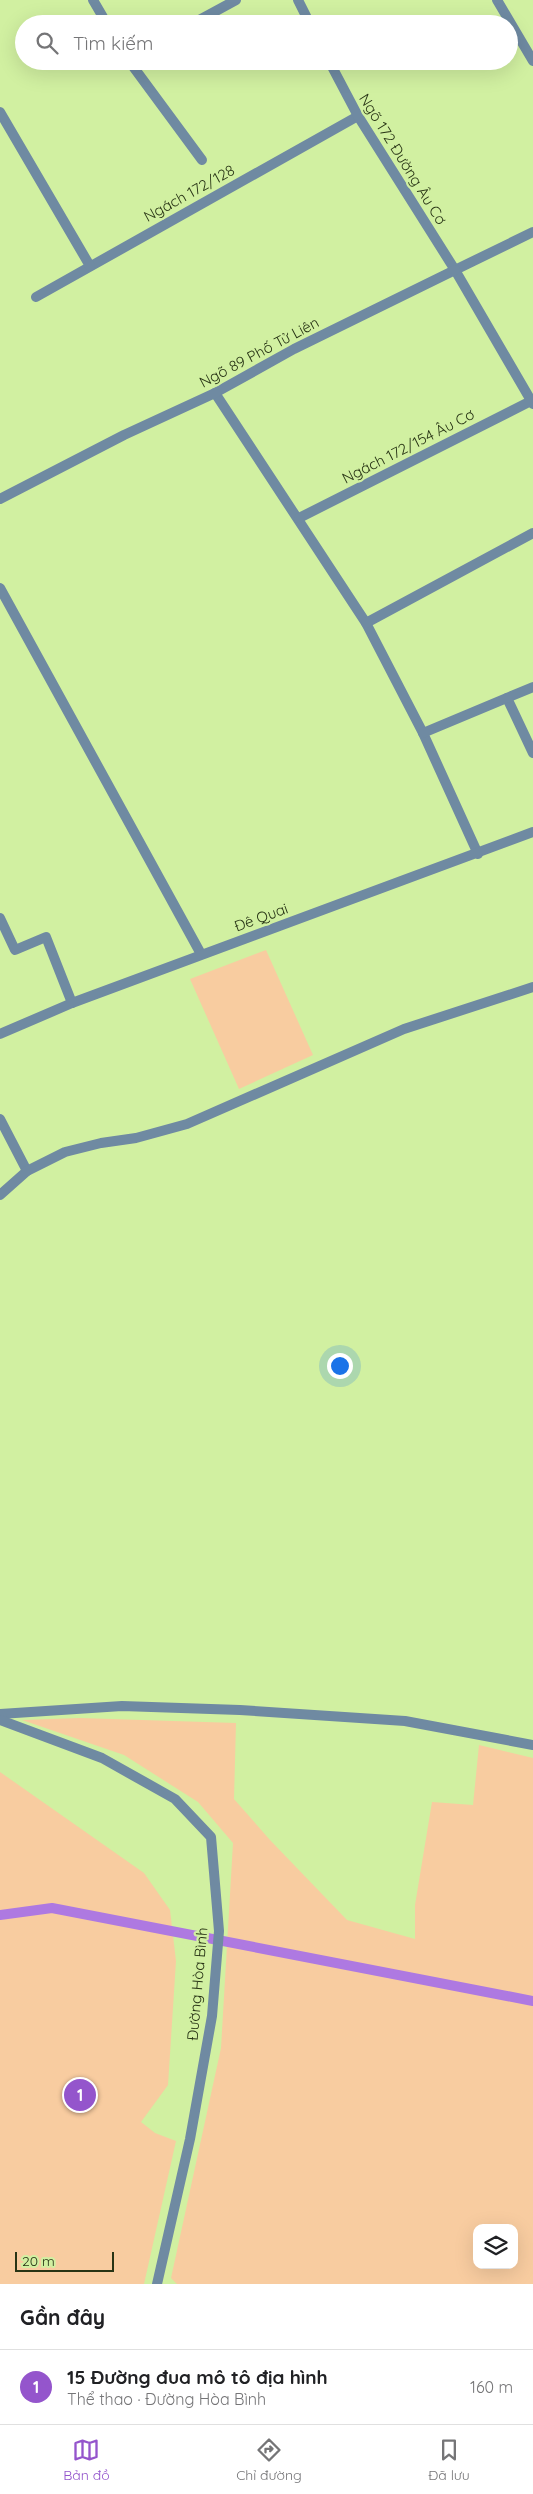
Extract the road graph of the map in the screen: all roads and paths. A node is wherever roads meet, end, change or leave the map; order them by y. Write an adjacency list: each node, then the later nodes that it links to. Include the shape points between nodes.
1 (93, 0): 5 (street)
2 (236, 0): 6 (street)
3 (298, 0): 7 (street)
4 (497, 0): 8 (street)
5 (102, 15)
6 (208, 15)
7 (306, 15)
8 (506, 15)
9 (518, 36): 10 (street)
10 (533, 61)
11 (136, 70): 15 (street)
12 (334, 70): 14 (street, Ngõ 172 Đường Âu Cơ)
13 (0, 112): 17 (street)
14 (358, 116): 17 (street, Ngách 172/128); 18 (street, Ngõ 172 Đường Âu Cơ)
15 (202, 160)
16 (533, 232): 18 (street, Ngõ 89 Phố Tử Liên)
17 (90, 266): 19 (street, Ngách 172/128)
18 (455, 270): 20 (street, Ngõ 89 Phố Tử Liên); 21 (street, Ngõ 172 Đường Âu Cơ)
19 (36, 297)
20 (215, 393): 22 (street, Ngõ 89 Phố Tử Liên, via 124,435); 23 (street)
21 (532, 402): 23 (street, Ngách 172/154 Âu Cơ)
22 (0, 499)
23 (299, 518): 26 (street)
24 (533, 533): 26 (street)
25 (0, 588): 34 (street)
26 (366, 623): 29 (street)
27 (533, 686): 28 (street)
28 (507, 698): 29 (street); 30 (street)
29 (423, 733): 32 (street)
30 (533, 753)
31 (533, 832): 32 (street, Đê Quai)
32 (478, 854): 34 (street, Đê Quai)
33 (0, 918): 36 (street, via 15,950 46,937)
34 (201, 954): 36 (street, Đê Quai)
35 (533, 987): 39 (street, via 404,1029 186,1124 65,1152)
36 (72, 1003): 37 (street, Đê Quai)
37 (0, 1034)
38 (0, 1119): 39 (street)
39 (27, 1171): 40 (street)
40 (0, 1195)
41 (0, 1714): 43 (street, via 122,1706 240,1710 405,1721)
42 (0, 1720): 44 (street, Đường Hòa Bình, via 102,1758 175,1798 211,1836 219,1932 212,2016 190,2138)
43 (533, 1745)
44 (157, 2284)

